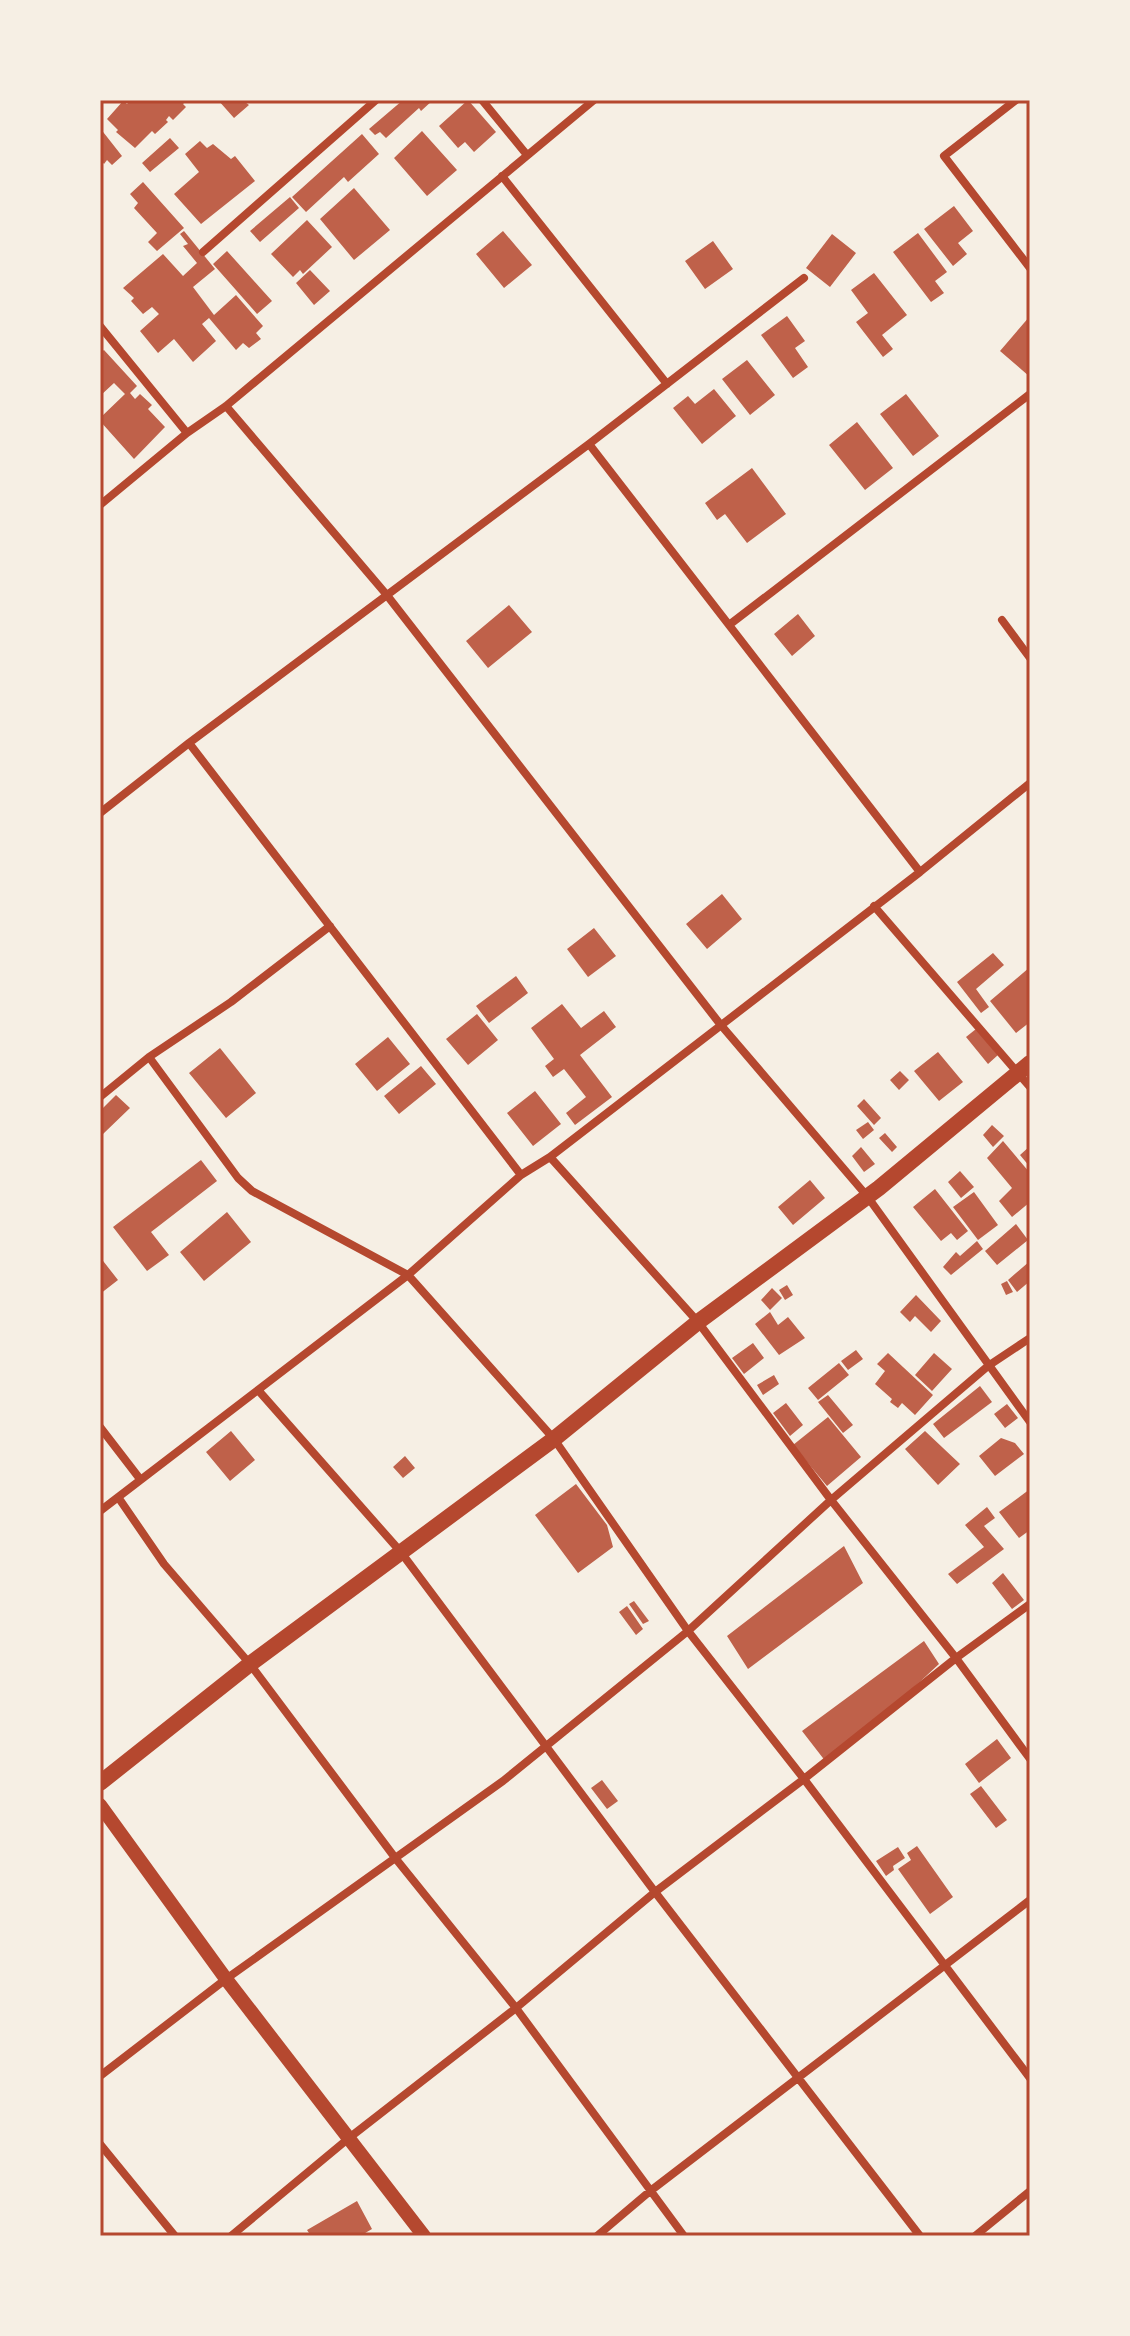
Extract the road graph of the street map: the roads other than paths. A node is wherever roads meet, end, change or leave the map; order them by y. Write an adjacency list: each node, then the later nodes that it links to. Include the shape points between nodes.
1 (376, 100): 7 (street)
2 (482, 100): 5 (street)
3 (594, 100): 5 (street)
4 (1016, 100): 8 (street, via 944,156)
5 (527, 155): 6 (street)
6 (502, 176): 11 (street); 13 (street)
7 (203, 252)
8 (1030, 268)
9 (804, 278): 11 (street)
10 (100, 326): 14 (street)
11 (667, 384): 15 (street)
12 (1030, 394): 19 (street)
13 (226, 406): 14 (street); 17 (street)
14 (187, 433): 16 (street)
15 (589, 444): 17 (street); 19 (street)
16 (100, 505)
17 (386, 594): 21 (street); 27 (street)
18 (1002, 620): 20 (street)
19 (729, 625): 24 (street)
20 (1030, 658)
21 (189, 743): 23 (street); 26 (street)
22 (1029, 785): 24 (street)
23 (100, 813)
24 (920, 872): 25 (street)
25 (874, 906): 27 (street); 29 (street)
26 (330, 926): 28 (street); 33 (street)
27 (720, 1024): 32 (street); 34 (street)
28 (149, 1057): 31 (street); 35 (street, via 252,1191)
29 (1024, 1067): 30 (street); 34 (main road)
30 (1030, 1087)
31 (100, 1097)
32 (550, 1157): 33 (street); 36 (street)
33 (521, 1175): 35 (street)
34 (867, 1196): 36 (main road); 38 (street)
35 (408, 1275): 39 (street); 42 (street)
36 (698, 1322): 42 (main road); 45 (street)
37 (1030, 1338): 38 (street)
38 (988, 1366): 40 (street); 45 (street)
39 (258, 1390): 43 (street); 47 (street)
40 (1030, 1422)
41 (100, 1427): 43 (street)
42 (554, 1439): 47 (main road); 49 (street)
43 (140, 1479): 44 (street)
44 (118, 1497): 46 (street); 51 (street, via 164,1564)
45 (831, 1500): 49 (street); 50 (street)
46 (100, 1511)
47 (400, 1551): 51 (main road); 52 (street)
48 (1030, 1604): 50 (street)
49 (688, 1631): 52 (street); 54 (street)
50 (956, 1658): 53 (street); 54 (street)
51 (250, 1664): 55 (main road); 57 (street)
52 (546, 1744): 57 (street); 58 (street)
53 (1030, 1759)
54 (804, 1779): 58 (street); 60 (street)
55 (100, 1783)
56 (100, 1805): 61 (street)
57 (396, 1859): 61 (street); 62 (street)
58 (655, 1892): 62 (street); 64 (street)
59 (1030, 1900): 60 (street)
60 (946, 1967): 64 (street); 65 (street)
61 (226, 1979): 63 (street); 66 (street)
62 (516, 2008): 66 (street); 69 (street)
63 (100, 2076)
64 (799, 2078): 69 (street); 75 (street)
65 (1030, 2078)
66 (349, 2138): 71 (street); 72 (street)
67 (100, 2144): 70 (street)
68 (1030, 2191): 76 (street)
69 (649, 2192): 73 (street); 74 (street)
70 (175, 2236)
71 (231, 2236)
72 (424, 2236)
73 (597, 2236)
74 (684, 2236)
75 (920, 2236)
76 (975, 2236)

